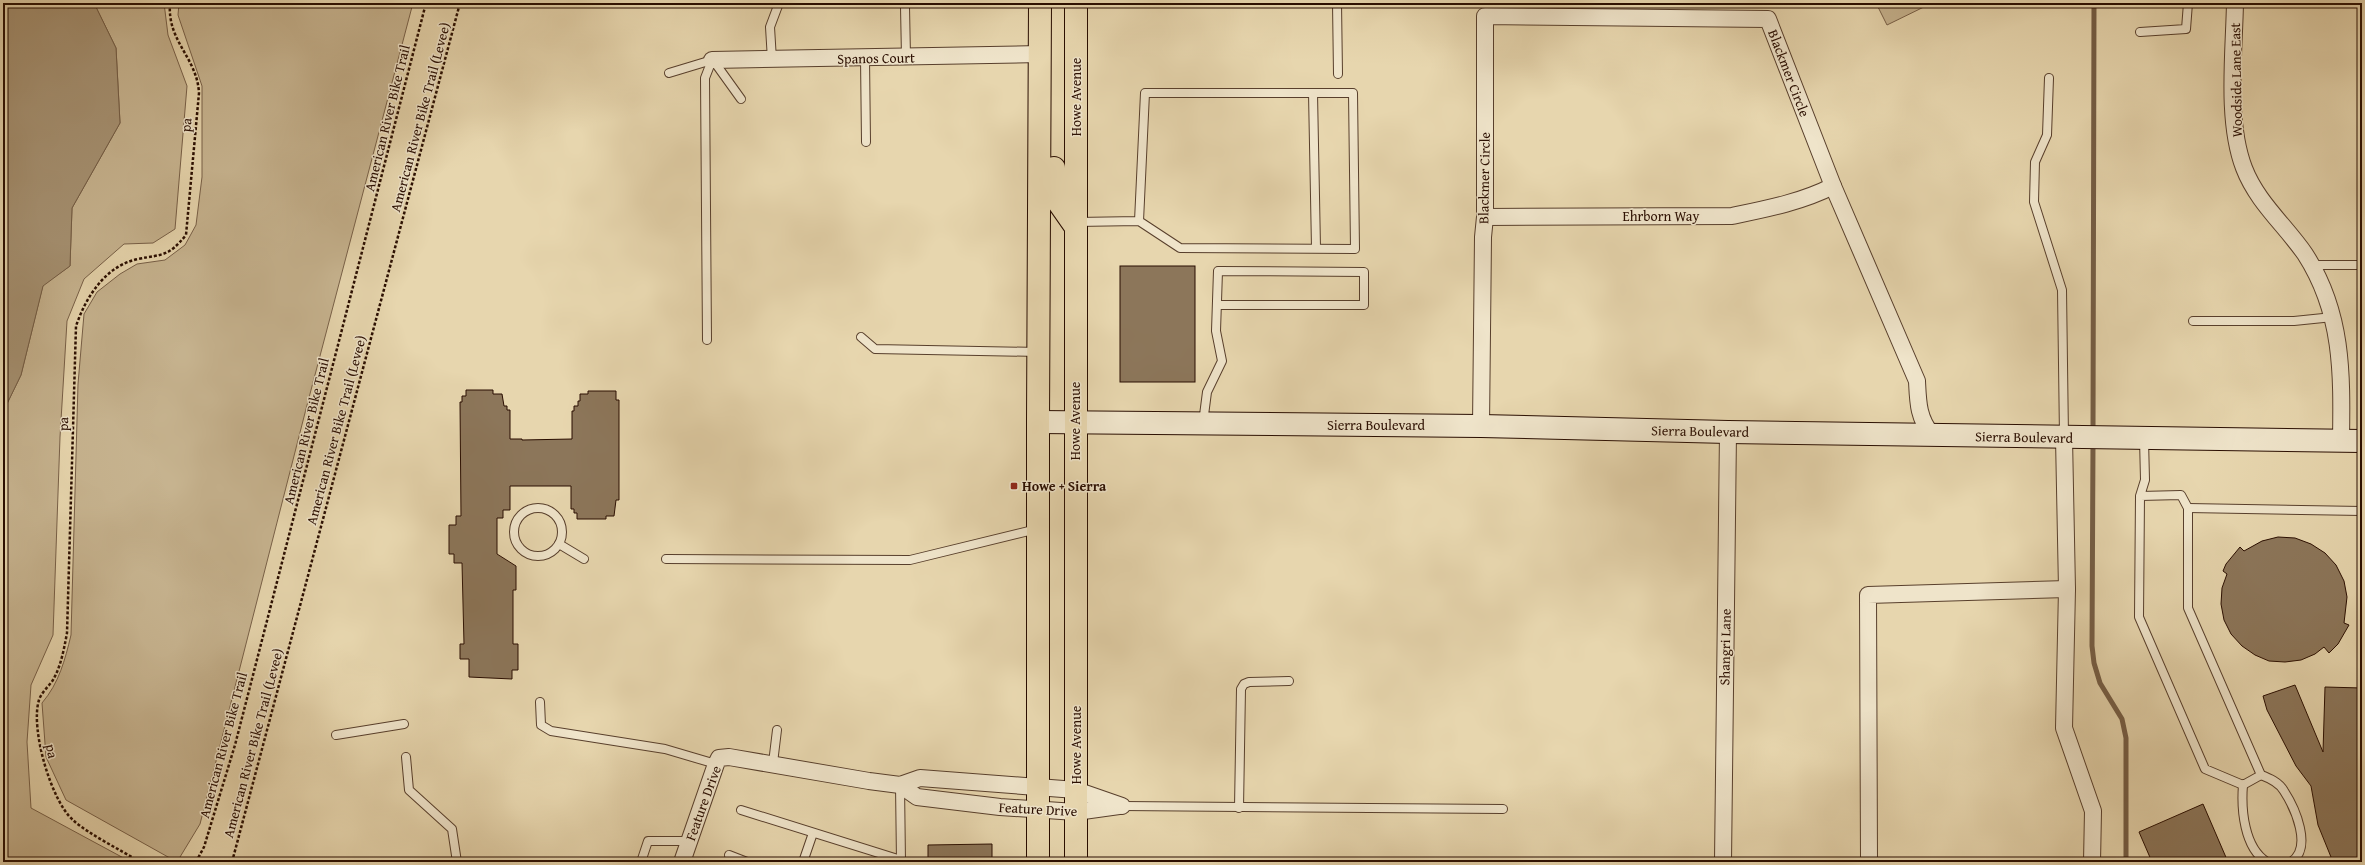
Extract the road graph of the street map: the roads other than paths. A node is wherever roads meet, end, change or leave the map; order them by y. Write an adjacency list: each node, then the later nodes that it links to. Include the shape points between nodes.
1 (779, 3): 13 (lane, via 770,27)
2 (1040, 3): 9 (main road)
3 (1076, 3): 23 (main road, Howe Avenue)
4 (1337, 3): 15 (lane)
5 (2188, 3): 8 (lane, via 2186,30)
6 (2235, 3): 25 (street, Woodside Lane East, via 2234,122 2237,146 2244,169 2255,191 2291,235)
7 (905, 7): 10 (lane)
8 (2140, 32)
9 (1040, 54): 10 (street, Spanos Court); 23 (main road, via 1054,83 1054,196); 32 (main road)
10 (906, 57): 11 (street, Spanos Court)
11 (865, 58): 13 (street, Spanos Court); 19 (lane)
12 (712, 60): 13 (street, Spanos Court); 14 (lane); 18 (lane); 31 (lane, via 705,78)
13 (772, 60)
14 (670, 73)
15 (1338, 74)
16 (2050, 78): 39 (lane, via 2047,135 2035,162 2034,202 2062,290)
17 (1313, 94): 22 (lane, via 1145,93); 24 (lane); 24 (lane, via 1353,94 1355,249)
18 (741, 99)
19 (866, 142)
20 (1833, 186): 21 (street, Ehrborn Way, via 1769,208 1732,216); 21 (street, Blackmer Circle, via 1768,19 1485,16); 38 (street, Blackmer Circle, via 1917,381 1919,410 1924,425)
21 (1485, 218): 36 (street, Blackmer Circle)
22 (1139, 222): 23 (lane); 24 (lane, via 1180,248)
23 (1076, 224): 34 (main road, Howe Avenue)
24 (1316, 248)
25 (2311, 265): 26 (lane); 28 (street, Woodside Lane East)
26 (2362, 265)
27 (1217, 305): 27 (lane, via 1218,270 1364,272 1364,305); 35 (lane, via 1216,331 1222,361 1207,392)
28 (2333, 317): 29 (lane, via 2294,321); 41 (street, Woodside Lane East)
29 (2193, 321)
30 (861, 336): 32 (lane, via 875,350)
31 (707, 340)
32 (1038, 352): 33 (main road)
33 (1038, 422): 34 (street, Sierra Boulevard); 45 (main road)
34 (1075, 423): 35 (street, Sierra Boulevard); 62 (main road, Howe Avenue)
35 (1203, 424): 36 (street, Sierra Boulevard)
36 (1481, 426): 37 (street, Sierra Boulevard)
37 (1728, 432): 38 (street, Sierra Boulevard); 80 (street, Shangri Lane)
38 (1932, 435): 39 (street, Sierra Boulevard)
39 (2082, 438): 40 (street, Sierra Boulevard); 49 (street)
40 (2144, 439): 41 (street, Sierra Boulevard); 42 (lane, via 2146,480)
41 (2352, 441)
42 (2140, 496): 43 (lane, via 2181,495); 60 (lane, via 2139,617 2204,769)
43 (2188, 508): 44 (lane); 58 (lane, via 2188,608)
44 (2362, 511)
45 (1038, 528): 47 (lane, via 910,560); 61 (main road)
46 (559, 544): 46 (lane, via 563,532 562,524 552,512 537,508 522,514 517,520 514,535 528,554 544,555); 48 (lane)
47 (666, 558)
48 (584, 559)
49 (2067, 588): 81 (street, via 1868,595); 82 (street, via 2064,728 2093,811)
50 (1289, 681): 64 (lane, via 1249,682 1241,688)
51 (540, 702): 57 (lane, via 541,725 551,732 665,749)
52 (404, 724): 54 (lane)
53 (776, 730): 56 (lane)
54 (336, 735)
55 (406, 757): 73 (lane, via 409,790 452,829)
56 (773, 763): 57 (street, Feature Drive, via 729,757 720,758); 59 (street, Feature Drive, via 869,781)
57 (716, 764): 70 (street, Feature Drive)
58 (2261, 775): 60 (lane); 84 (lane, via 2271,779 2284,790 2302,834 2301,851)
59 (900, 784): 61 (street, Feature Drive, via 920,778); 67 (street, Feature Drive, via 917,797); 72 (lane)
60 (2242, 785): 83 (lane, via 2242,814 2245,826 2256,851)
61 (1039, 788): 62 (street, Feature Drive); 67 (main road)
62 (1076, 790): 63 (street, Feature Drive); 68 (main road, Howe Avenue)
63 (1122, 806): 64 (lane); 68 (street, Feature Drive)
64 (1239, 808): 65 (lane)
65 (1503, 809)
66 (741, 810): 69 (lane)
67 (1038, 810): 68 (street, Feature Drive); 78 (main road)
68 (1076, 812): 79 (main road, Howe Avenue)
69 (813, 833): 72 (lane); 77 (lane)
70 (690, 841): 74 (lane, via 648,841); 75 (street, Feature Drive)
71 (729, 855): 76 (lane)
72 (901, 861)
73 (456, 862)
74 (641, 862)
75 (682, 862)
76 (747, 862)
77 (803, 862)
78 (1038, 862)
79 (1076, 862)
80 (1723, 862)
81 (1869, 862)
82 (2092, 862)
83 (2266, 862)
84 (2291, 862)

